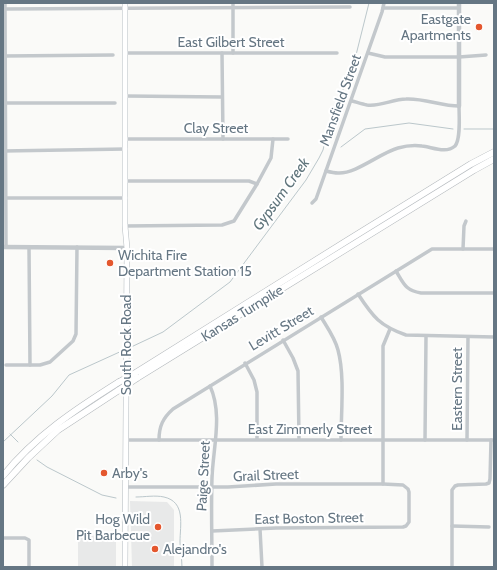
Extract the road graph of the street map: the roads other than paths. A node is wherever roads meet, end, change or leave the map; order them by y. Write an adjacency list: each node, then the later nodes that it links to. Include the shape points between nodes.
1 (5, 3): 8 (street)
2 (384, 3): 7 (street, Mansfield Street)
3 (233, 5): 4 (street); 6 (street); 11 (street)
4 (126, 6): 8 (street); 9 (main road, South Rock Road)
5 (459, 6): 7 (street); 17 (street)
6 (350, 7)
7 (383, 8): 13 (street, Mansfield Street)
8 (4, 9): 16 (street)
9 (126, 53): 10 (street, East Gilbert Street); 18 (main road, South Rock Road)
10 (222, 53): 11 (street, East Gilbert Street); 19 (street)
11 (233, 53): 12 (street, East Gilbert Street)
12 (337, 53)
13 (368, 53): 17 (street, via 385,57); 20 (street, Mansfield Street)
14 (113, 55): 16 (street)
15 (486, 55): 17 (street)
16 (4, 56): 21 (street)
17 (459, 57): 23 (street)
18 (126, 96): 19 (street); 24 (main road, South Rock Road)
19 (222, 97): 25 (street)
20 (352, 101): 23 (street, via 367,105 405,98); 32 (street, Mansfield Street)
21 (4, 103): 22 (street); 29 (street)
22 (115, 103)
23 (459, 106): 32 (street, via 458,140 451,148 442,150 410,146 396,149 346,173)
24 (126, 139): 25 (street, Clay Street); 28 (main road, South Rock Road)
25 (223, 139): 26 (street, Clay Street)
26 (273, 139): 27 (street, Clay Street); 34 (street, via 271,158)
27 (288, 139)
28 (126, 149): 29 (street); 33 (main road, South Rock Road)
29 (4, 150): 35 (street)
30 (494, 152): 58 (highway, Kansas Turnpike, via 351,238)
31 (494, 159): 58 (highway, Kansas Turnpike)
32 (326, 171): 37 (street, Mansfield Street, via 316,199)
33 (126, 181): 34 (street, via 249,181); 36 (main road, South Rock Road)
34 (257, 184): 39 (street, via 234,221 228,224)
35 (4, 198): 36 (street); 40 (street)
36 (126, 198): 39 (main road, South Rock Road)
37 (312, 203)
38 (466, 221): 44 (street)
39 (125, 226): 43 (main road, South Rock Road)
40 (5, 247): 41 (street)
41 (29, 247): 42 (street); 57 (street)
42 (77, 247): 43 (street); 57 (street, via 74,340 50,362)
43 (127, 248): 61 (main road, South Rock Road)
44 (463, 249): 45 (street); 46 (street, Levitt Street, via 432,249)
45 (494, 249)
46 (396, 271): 47 (street, via 411,291); 48 (street, Levitt Street)
47 (494, 293)
48 (358, 294): 49 (street, Levitt Street); 50 (street, via 370,313)
49 (321, 317): 54 (street, Levitt Street); 65 (street, via 338,350 342,373)
50 (390, 329): 51 (street, via 406,336); 69 (street, via 383,346)
51 (426, 337): 52 (street); 66 (street)
52 (468, 337): 53 (street); 67 (street, Eastern Street)
53 (494, 337)
54 (283, 340): 55 (street, Levitt Street); 64 (street, via 298,371)
55 (245, 363): 59 (street, Levitt Street); 60 (street, via 257,392)
56 (6, 365): 57 (street)
57 (30, 365)
58 (137, 375): 70 (highway, Kansas Turnpike, bridge, via 119,382 52,427); 72 (highway, Kansas Turnpike, bridge, via 119,390 58,430)
59 (210, 386): 62 (street, Levitt Street, via 167,415 159,429); 63 (street, Paige Street, via 216,404)
60 (257, 439): 63 (street, East Zimmerly Street); 64 (street, East Zimmerly Street)
61 (126, 440): 62 (street, East Zimmerly Street); 73 (main road, South Rock Road)
62 (159, 440): 63 (street, East Zimmerly Street)
63 (216, 440): 74 (street, Paige Street)
64 (299, 440): 65 (street, East Zimmerly Street)
65 (341, 440): 69 (street, East Zimmerly Street)
66 (425, 440): 67 (street, East Zimmerly Street); 69 (street, East Zimmerly Street)
67 (467, 440): 68 (street, East Zimmerly Street)
68 (492, 440): 76 (street, via 489,483 458,485 453,488)
69 (383, 441): 71 (street)
70 (3, 476)
71 (383, 484): 74 (street, Grail Street, via 276,484); 75 (street, Grail Street, via 407,488 409,522)
72 (3, 485)
73 (126, 487): 74 (street, Grail Street); 82 (main road, South Rock Road)
74 (212, 488): 79 (street, Paige Street)
75 (406, 526): 78 (street, East Boston Street)
76 (452, 526): 77 (street); 85 (street)
77 (489, 527)
78 (260, 529): 79 (street, East Boston Street); 84 (street)
79 (212, 532): 83 (street, Paige Street)
80 (3, 538): 81 (street, via 29,540)
81 (29, 567)
82 (125, 567)
83 (212, 567)
84 (262, 567)
85 (452, 567)

